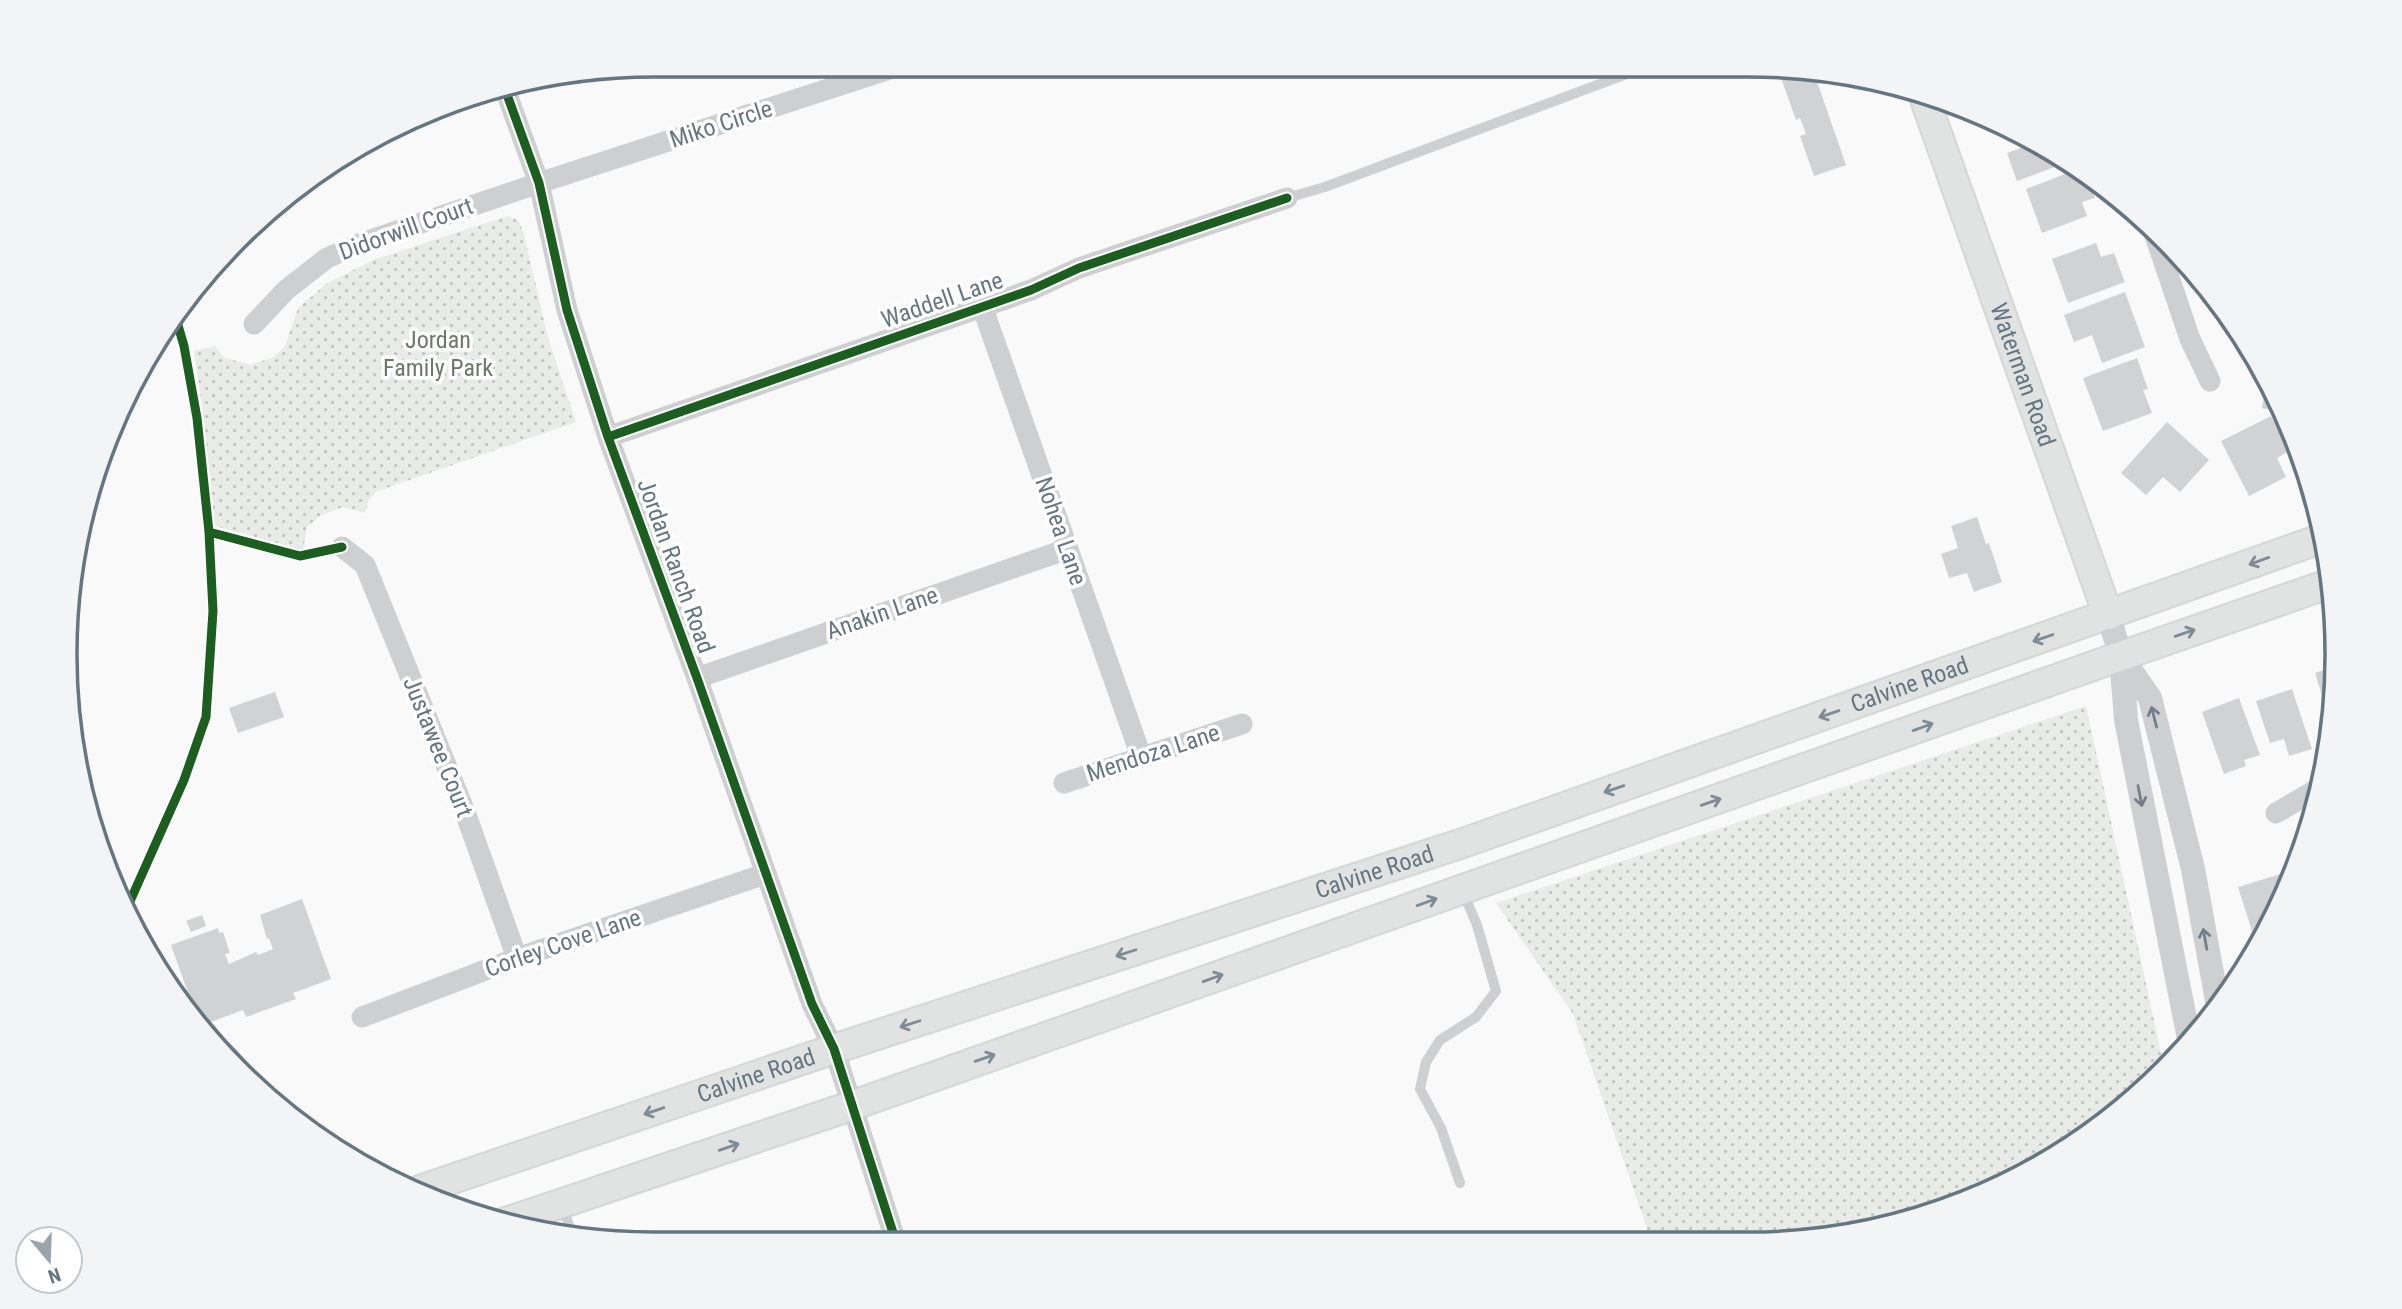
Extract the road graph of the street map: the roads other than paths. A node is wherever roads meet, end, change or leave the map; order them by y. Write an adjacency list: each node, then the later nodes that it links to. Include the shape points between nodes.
1 (865, 77): 5 (street, Miko Circle)
2 (1619, 77): 6 (lane)
3 (508, 96): 5 (street, Jordan Ranch Road)
4 (1927, 106): 16 (main road, Waterman Road)
5 (539, 183): 9 (street, Didorwill Court, via 327,258 286,290); 11 (street, Jordan Ranch Road, via 567,310)
6 (1287, 198): 8 (street, Waddell Lane)
7 (2159, 250): 10 (street, via 2190,339)
8 (982, 306): 11 (street, Waddell Lane); 14 (street, Nohea Lane)
9 (254, 324)
10 (2210, 381)
11 (608, 438): 18 (street, Jordan Ranch Road)
12 (2314, 541): 16 (main road, Calvine Road, one-way to 16)
13 (342, 547): 26 (street, Justawee Court, via 365,565 465,812)
14 (1067, 549): 18 (street, Anakin Lane); 20 (street, Nohea Lane)
15 (2321, 587): 17 (main road, Calvine Road, one-way to 15)
16 (2108, 615): 17 (street, Waterman Road); 30 (main road, Calvine Road, one-way to 30, via 1466,842)
17 (2121, 656): 25 (main road, Calvine Road, one-way to 17); 27 (street, Waterman Road, one-way to 17, via 2193,869 2150,698); 29 (street, Waterman Road, one-way to 29, via 2126,720)
18 (697, 678): 24 (street, Jordan Ranch Road)
19 (1242, 724): 20 (street, Mendoza Lane)
20 (1141, 756): 21 (street, Mendoza Lane)
21 (1064, 783)
22 (2307, 795): 23 (street)
23 (2276, 813)
24 (765, 874): 26 (street, Corley Cove Lane); 30 (street, Jordan Ranch Road, via 812,1004)
25 (1462, 890): 31 (main road, Calvine Road, one-way to 25); 32 (lane, via 1496,992 1476,1017 1440,1040 1426,1062 1420,1089 1441,1128)
26 (517, 958): 28 (street, Corley Cove Lane)
27 (2216, 993)
28 (362, 1017)
29 (2187, 1029)
30 (834, 1049): 31 (street, Jordan Ranch Road); 33 (main road, Calvine Road, one-way to 33)
31 (851, 1106): 34 (main road, Calvine Road, one-way to 31); 36 (street, Jordan Ranch Road)
32 (1460, 1183)
33 (432, 1187)
34 (549, 1215): 35 (main road, Calvine Road)
35 (531, 1218)
36 (893, 1232)

